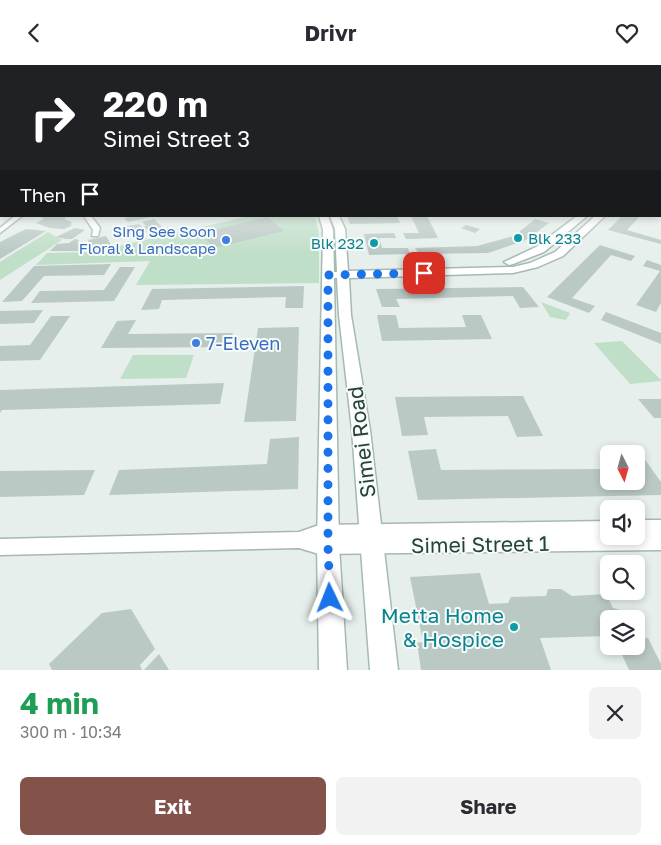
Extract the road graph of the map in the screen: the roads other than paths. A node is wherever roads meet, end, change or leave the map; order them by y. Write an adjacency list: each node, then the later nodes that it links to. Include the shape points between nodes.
1 (18, 217): 8 (street)
2 (88, 217): 10 (street, via 97,230)
3 (323, 217): 9 (main road, Simei Road)
4 (334, 217): 7 (main road, Simei Road)
5 (582, 217): 11 (main road, via 547,247 502,263)
6 (600, 217): 11 (main road, via 558,254 513,270)
7 (340, 229): 9 (main road); 11 (main road, Simei Road)
8 (0, 231)
9 (328, 231): 12 (main road, Simei Road)
10 (95, 234)
11 (343, 270): 12 (main road); 16 (main road, Simei Road, via 345,315 361,430)
12 (328, 271): 17 (main road, Simei Road)
13 (645, 528): 14 (street)
14 (661, 528)
15 (600, 529): 16 (street, Simei Street 1)
16 (371, 538): 17 (street, Simei Street 1); 18 (street, Simei Street 1); 21 (main road, Simei Road)
17 (328, 539): 19 (street, Simei Street 1, via 319,546 299,540); 20 (main road, Simei Road)
18 (661, 542)
19 (0, 547)
20 (333, 670)
21 (384, 670)

